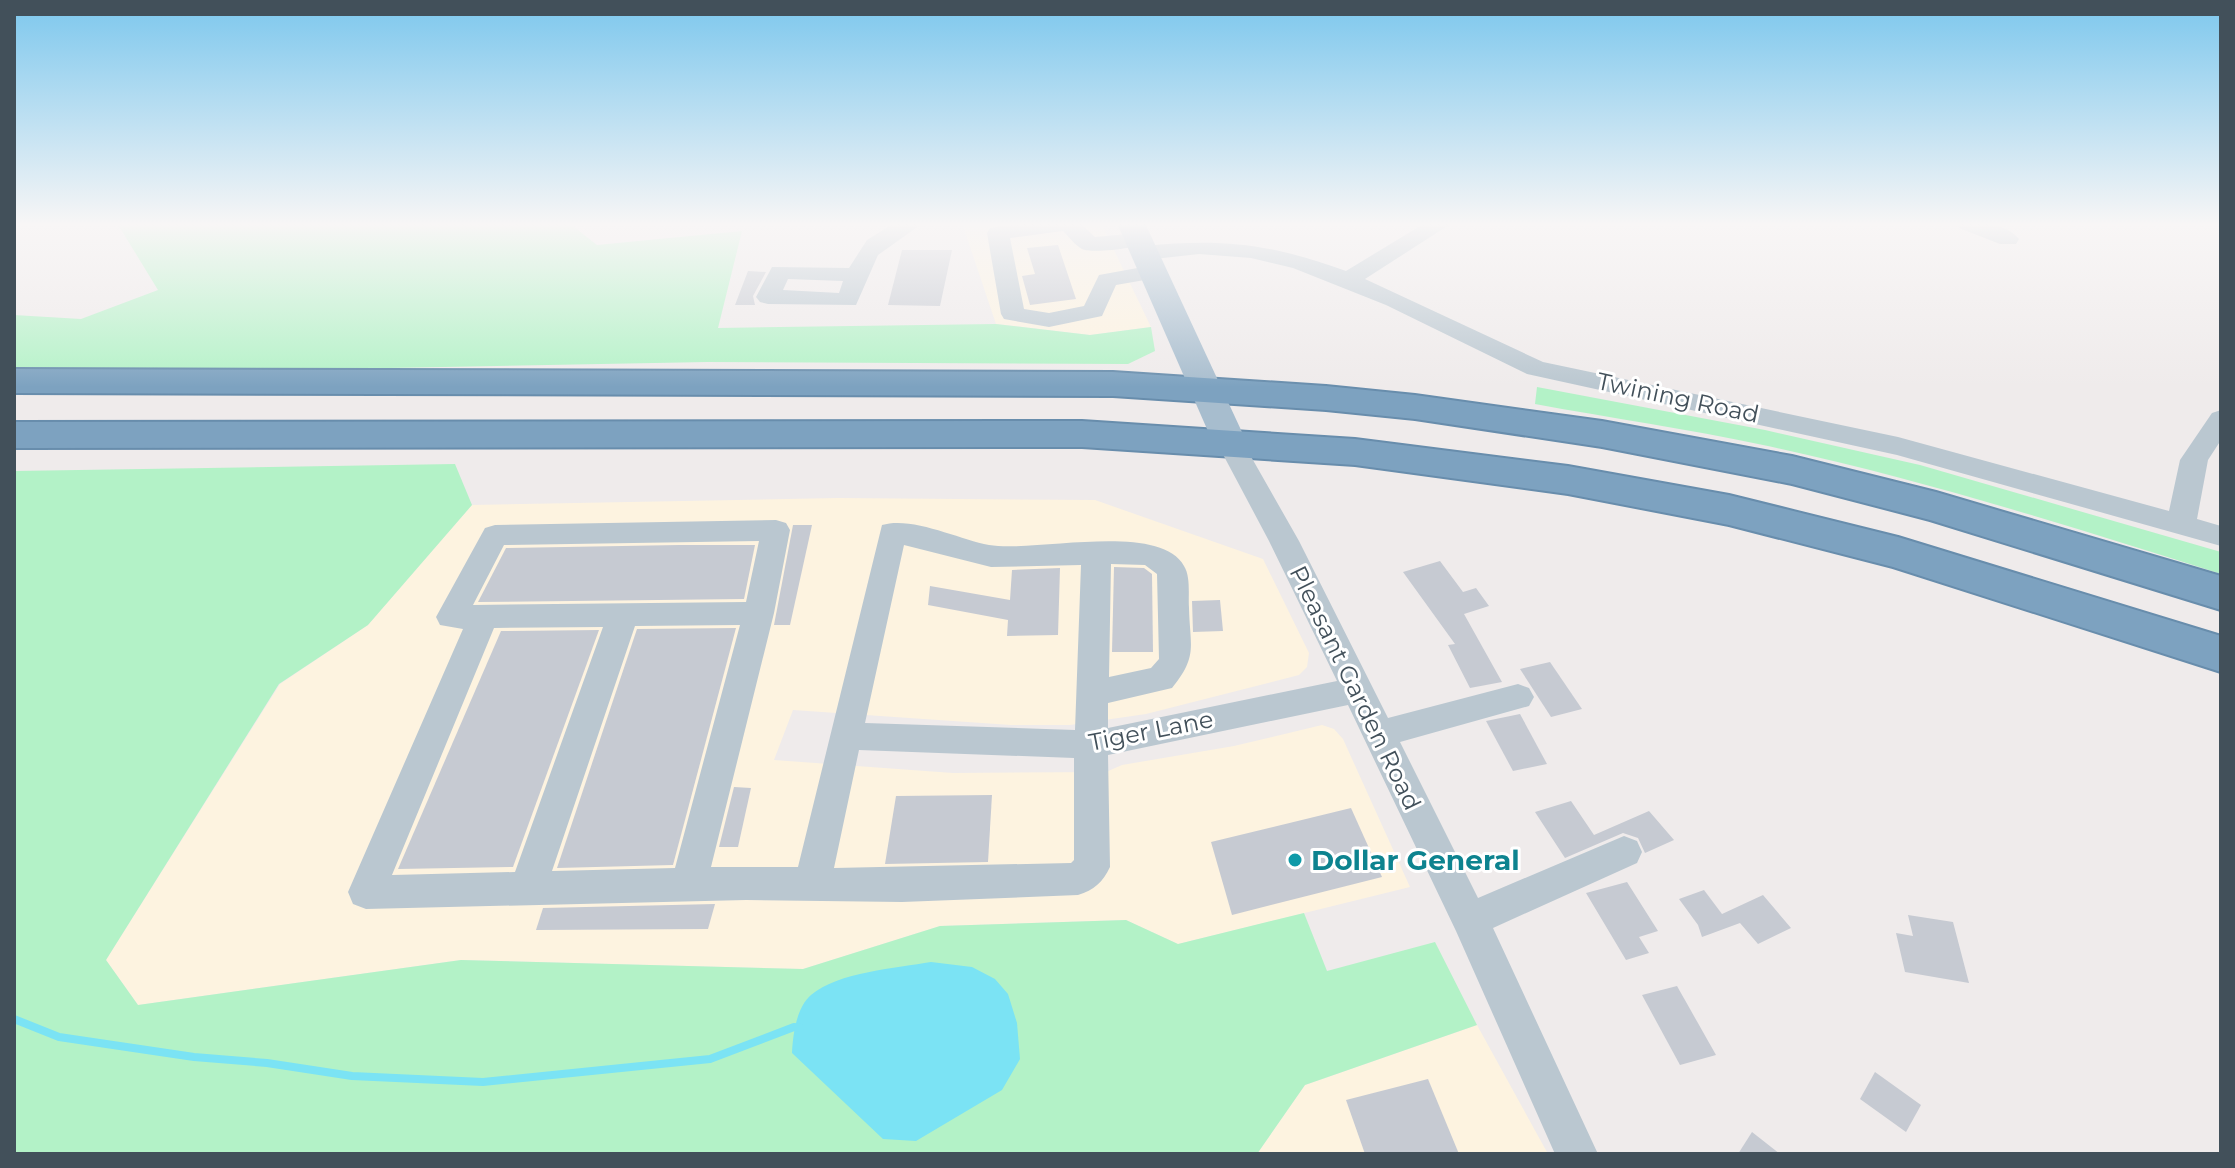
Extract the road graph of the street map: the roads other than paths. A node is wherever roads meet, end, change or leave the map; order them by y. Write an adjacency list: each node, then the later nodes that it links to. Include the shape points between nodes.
1 (1006, 278): 5 (street, via 1013,314 1049,320 1094,311)
2 (1110, 278): 5 (street)
3 (1156, 278): 7 (main road, Pleasant Garden Road)
4 (1350, 278): 11 (street, Twining Road, via 1536,368 1898,446)
5 (1107, 280)
6 (14, 381): 7 (highway)
7 (1206, 389): 10 (main road, Pleasant Garden Road); 14 (highway, via 1415,407 1602,434 1792,470 1951,511)
8 (2221, 419): 11 (street, via 2194,460)
9 (14, 435): 10 (highway, via 1082,434)
10 (1231, 445): 18 (highway, via 1355,452 1568,480 1729,510 1898,553); 19 (street, Pleasant Garden Road)
11 (2181, 525): 12 (street, Twining Road)
12 (2221, 536)
13 (1096, 554): 20 (street); 20 (street, via 1147,554 1162,558 1172,570 1175,662 1161,679); 23 (street, via 991,556 892,532)
14 (2221, 593)
15 (759, 613): 16 (street); 17 (street, via 776,530 495,535 451,617); 26 (street)
16 (623, 615): 17 (street); 28 (street)
17 (484, 616): 28 (street, via 366,892)
18 (2221, 654)
19 (1356, 690): 22 (street, Pleasant Garden Road); 24 (street, Tiger Lane)
20 (1092, 694): 24 (street)
21 (1518, 697): 22 (street)
22 (1378, 734): 29 (street, Pleasant Garden Road)
23 (847, 736): 24 (street, Tiger Lane); 27 (street)
24 (1091, 745): 27 (street, via 1092,867 1078,879)
25 (1624, 852): 29 (street)
26 (689, 884): 27 (street); 28 (street)
27 (812, 884)
28 (528, 888)
29 (1470, 920): 30 (street, Pleasant Garden Road)
30 (1577, 1154)

